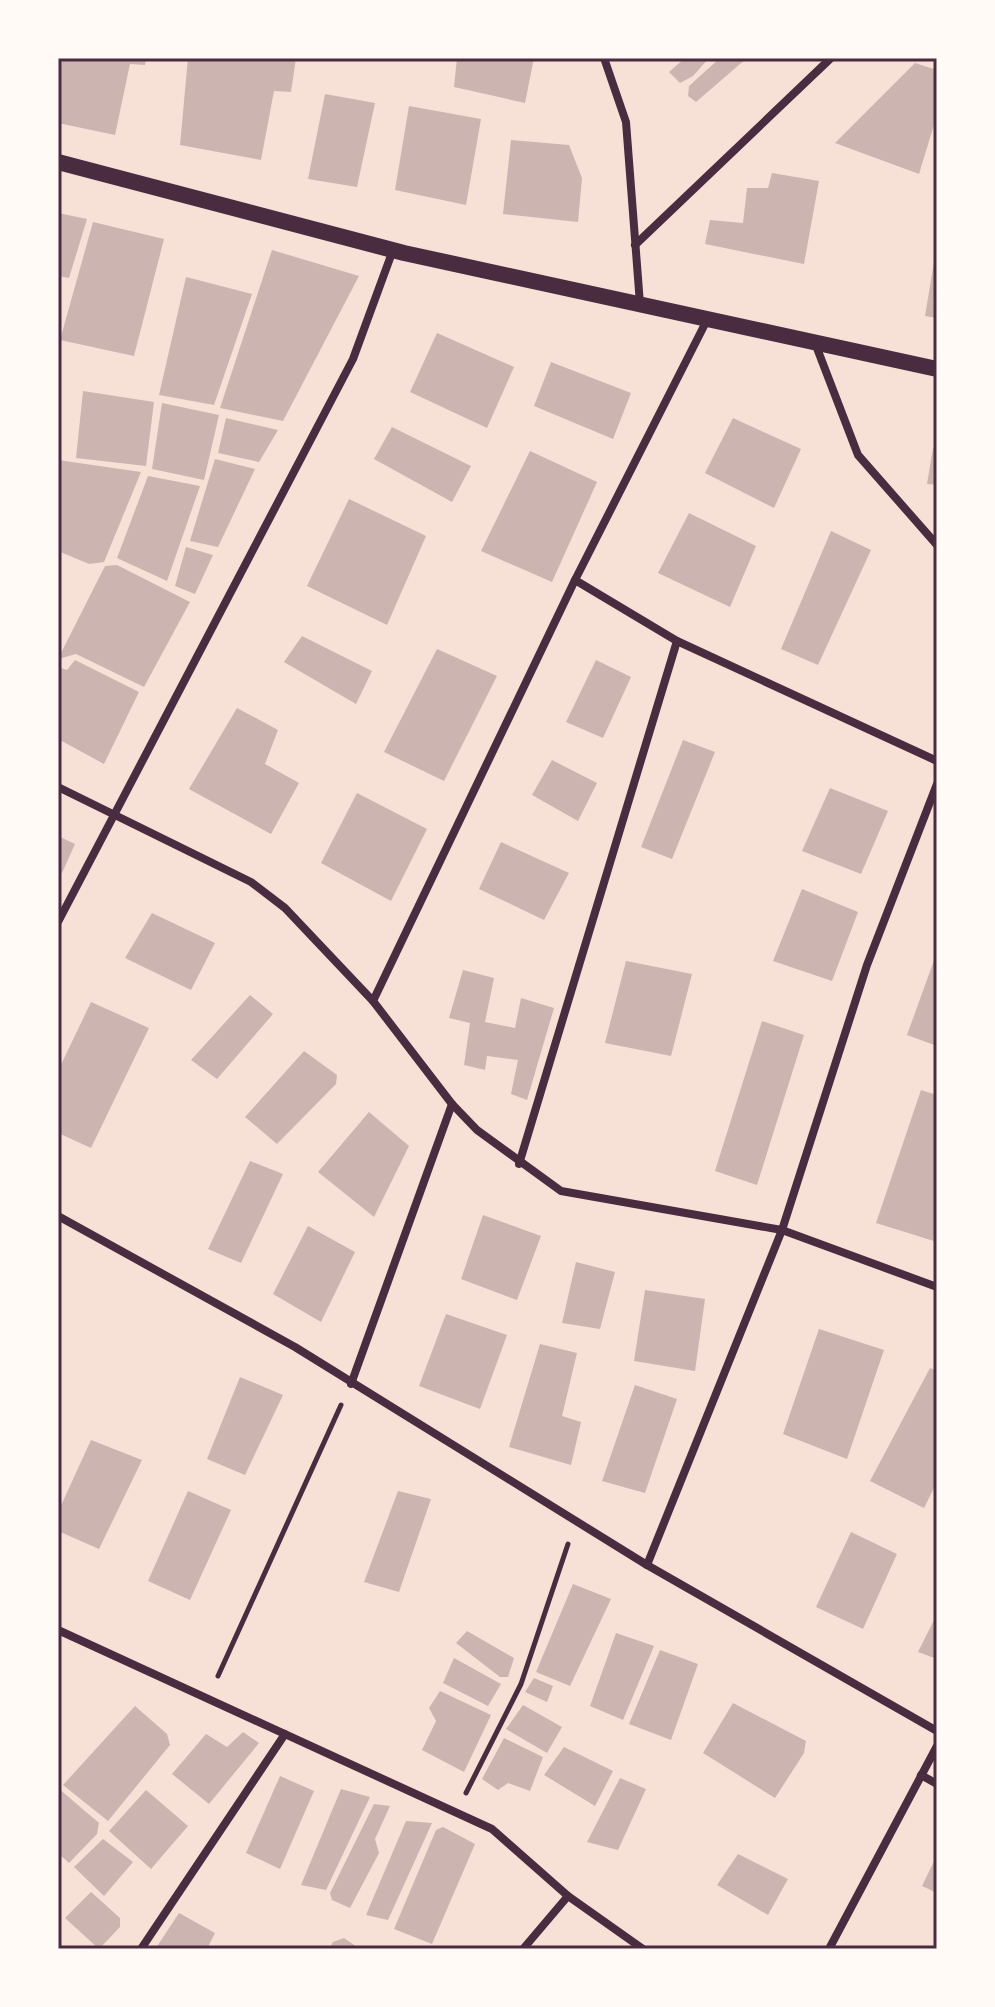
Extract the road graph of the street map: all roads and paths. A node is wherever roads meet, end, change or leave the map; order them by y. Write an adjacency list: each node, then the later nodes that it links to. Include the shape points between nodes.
1 (604, 58): 4 (street, via 626,122)
2 (831, 58): 4 (street)
3 (58, 162): 5 (main road)
4 (635, 245): 6 (street)
5 (393, 250): 6 (main road); 16 (street, via 353,359)
6 (640, 304): 7 (main road)
7 (707, 319): 8 (main road); 11 (street)
8 (815, 342): 9 (main road); 10 (street, via 858,455)
9 (937, 369)
10 (937, 545)
11 (575, 580): 12 (street); 18 (street)
12 (677, 641): 13 (street); 20 (street)
13 (937, 761)
14 (937, 784): 22 (street, via 867,965)
15 (58, 787): 16 (street)
16 (112, 815): 17 (street); 18 (street, via 251,882 303,926)
17 (58, 922)
18 (373, 1001): 19 (street)
19 (452, 1104): 20 (street); 24 (street)
20 (519, 1164): 22 (street, via 561,1191)
21 (58, 1216): 24 (street, via 295,1347)
22 (782, 1230): 23 (street); 26 (street)
23 (937, 1287)
24 (351, 1384): 25 (street); 28 (path)
25 (576, 1522): 26 (street); 34 (path, via 521,1684)
26 (647, 1565): 29 (street)
27 (58, 1630): 28 (street)
28 (207, 1699): 30 (street)
29 (937, 1731)
30 (285, 1734): 34 (street); 36 (street)
31 (937, 1746): 32 (street)
32 (921, 1775): 33 (street); 39 (street)
33 (937, 1784)
34 (456, 1811): 35 (street, via 492,1829)
35 (568, 1896): 37 (street); 38 (street)
36 (141, 1949)
37 (523, 1949)
38 (643, 1949)
39 (829, 1949)

